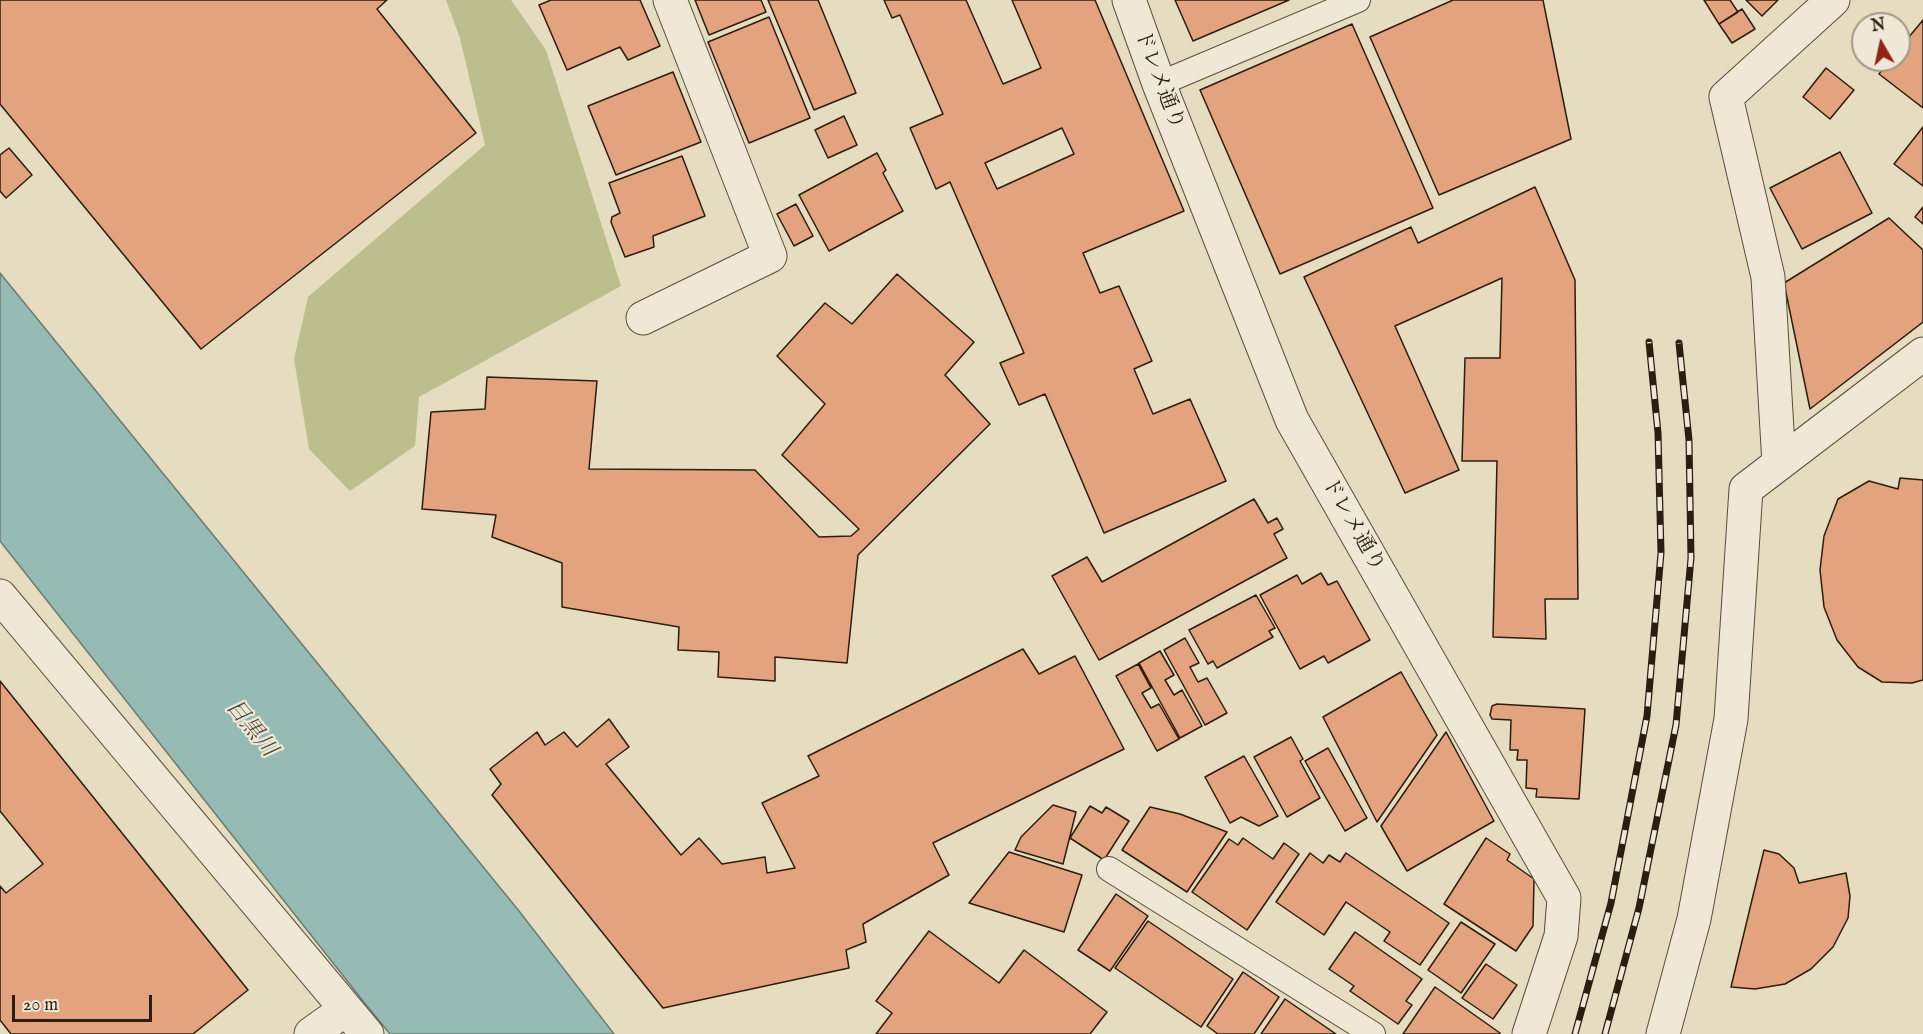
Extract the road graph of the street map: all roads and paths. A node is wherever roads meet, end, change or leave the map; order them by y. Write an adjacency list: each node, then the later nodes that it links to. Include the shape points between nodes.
1 (670, 0): 6 (street, via 770,256)
2 (1129, 0): 5 (street, ドレメ通り)
3 (1358, 0): 5 (lane)
4 (1833, 0): 8 (street, via 1726,97 1768,277)
5 (1159, 84): 15 (street, ドレメ通り, via 1292,420 1564,898 1561,936)
6 (643, 318)
7 (1923, 354): 8 (street)
8 (1779, 464): 16 (street, via 1746,489 1731,718 1694,919)
9 (0, 596): 11 (street)
10 (1108, 869): 14 (lane)
11 (346, 1009): 12 (street); 13 (street)
12 (311, 1034)
13 (367, 1034)
14 (1373, 1034)
15 (1529, 1034)
16 (1663, 1034)

